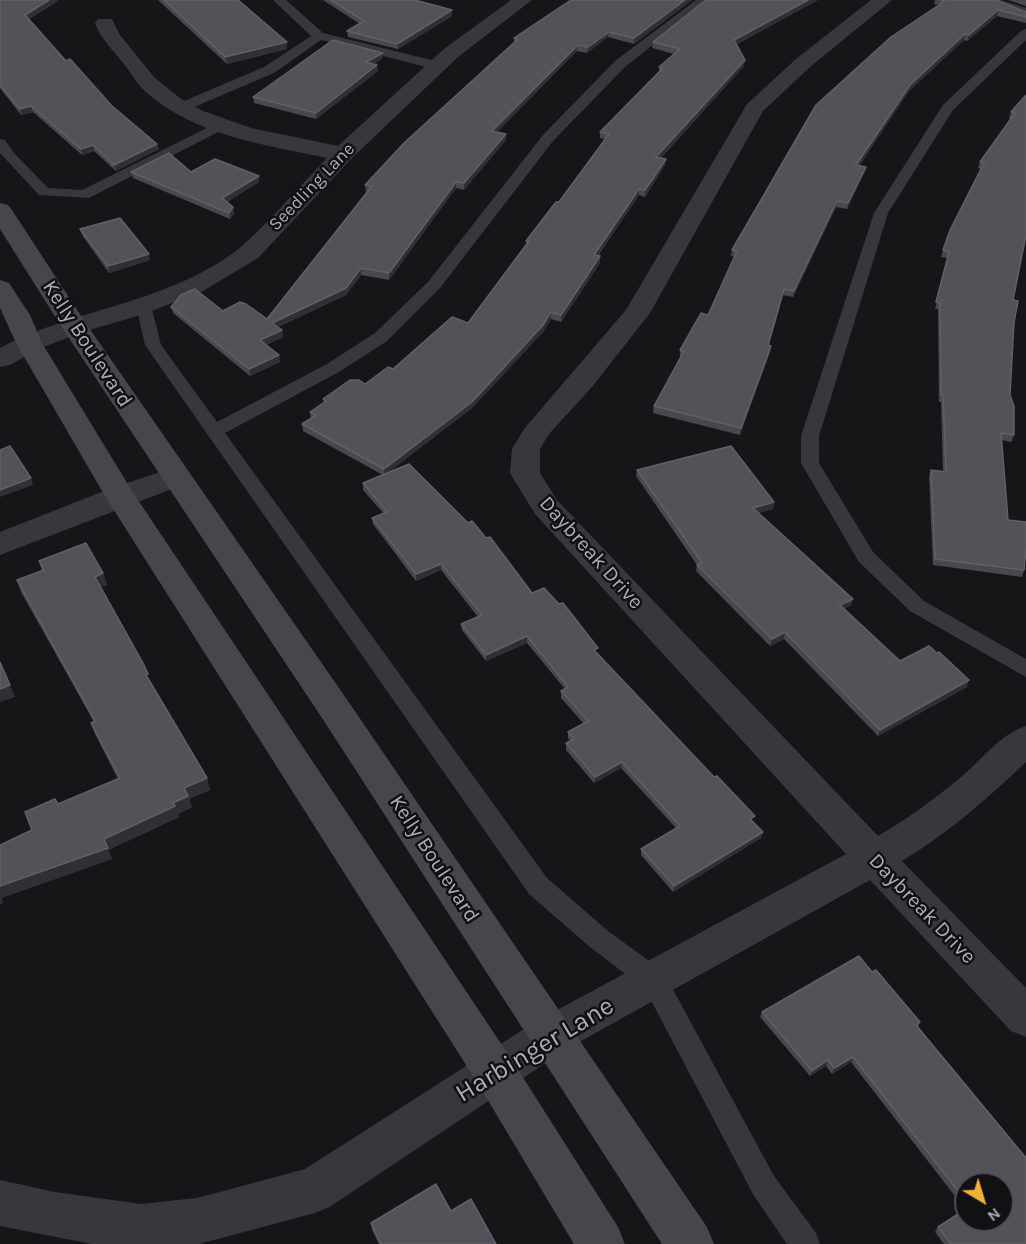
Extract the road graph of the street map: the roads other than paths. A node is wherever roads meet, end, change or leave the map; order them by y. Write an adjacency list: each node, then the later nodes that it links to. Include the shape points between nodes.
1 (279, 0): 9 (lane)
2 (703, 0): 21 (lane, via 620,64 548,138 434,285 381,337 333,368)
3 (883, 0): 27 (street, Daybreak Drive, via 803,63 754,108 637,313 538,429 526,449 525,473 546,507)
4 (989, 0): 6 (lane)
5 (508, 3): 10 (street, Seedling Lane)
6 (1026, 12)
7 (105, 24): 11 (street, via 108,35 152,87)
8 (1026, 33): 25 (lane, via 948,108 881,213 810,436 810,463 866,557 917,606)
9 (319, 36): 10 (lane); 11 (lane, via 268,70)
10 (438, 66): 14 (street, Seedling Lane)
11 (182, 107): 12 (street)
12 (221, 125): 13 (lane, via 84,195 44,192); 14 (street)
13 (0, 143)
14 (342, 154): 17 (street, Seedling Lane, via 249,253 194,286)
15 (0, 210): 18 (main road, Kelly Boulevard)
16 (0, 288): 19 (main road, Kelly Boulevard, via 17,315)
17 (144, 305): 18 (street, Seedling Lane); 21 (lane, via 153,345)
18 (74, 326): 19 (street, Seedling Lane); 22 (main road, Kelly Boulevard)
19 (14, 345): 20 (street, Seedling Lane); 23 (main road, Kelly Boulevard)
20 (0, 359)
21 (214, 431): 28 (lane, via 538,886)
22 (175, 477): 23 (street); 30 (main road, Kelly Boulevard, via 336,711)
23 (120, 496): 24 (street); 31 (main road, Kelly Boulevard)
24 (0, 544)
25 (1026, 669)
26 (1026, 740): 27 (street, Harbinger Lane, via 974,789 921,830)
27 (874, 858): 28 (street, Harbinger Lane); 29 (street, Daybreak Drive)
28 (654, 980): 30 (street, Harbinger Lane); 36 (lane, via 764,1186)
29 (1026, 1017)
30 (550, 1036): 31 (street, Harbinger Lane); 35 (main road, Kelly Boulevard)
31 (495, 1072): 33 (street, Harbinger Lane, via 315,1190); 34 (main road, Kelly Boulevard)
32 (0, 1203): 33 (street, Harbinger Lane, via 141,1228)
33 (202, 1233)
34 (601, 1244)
35 (690, 1244)
36 (805, 1244)

